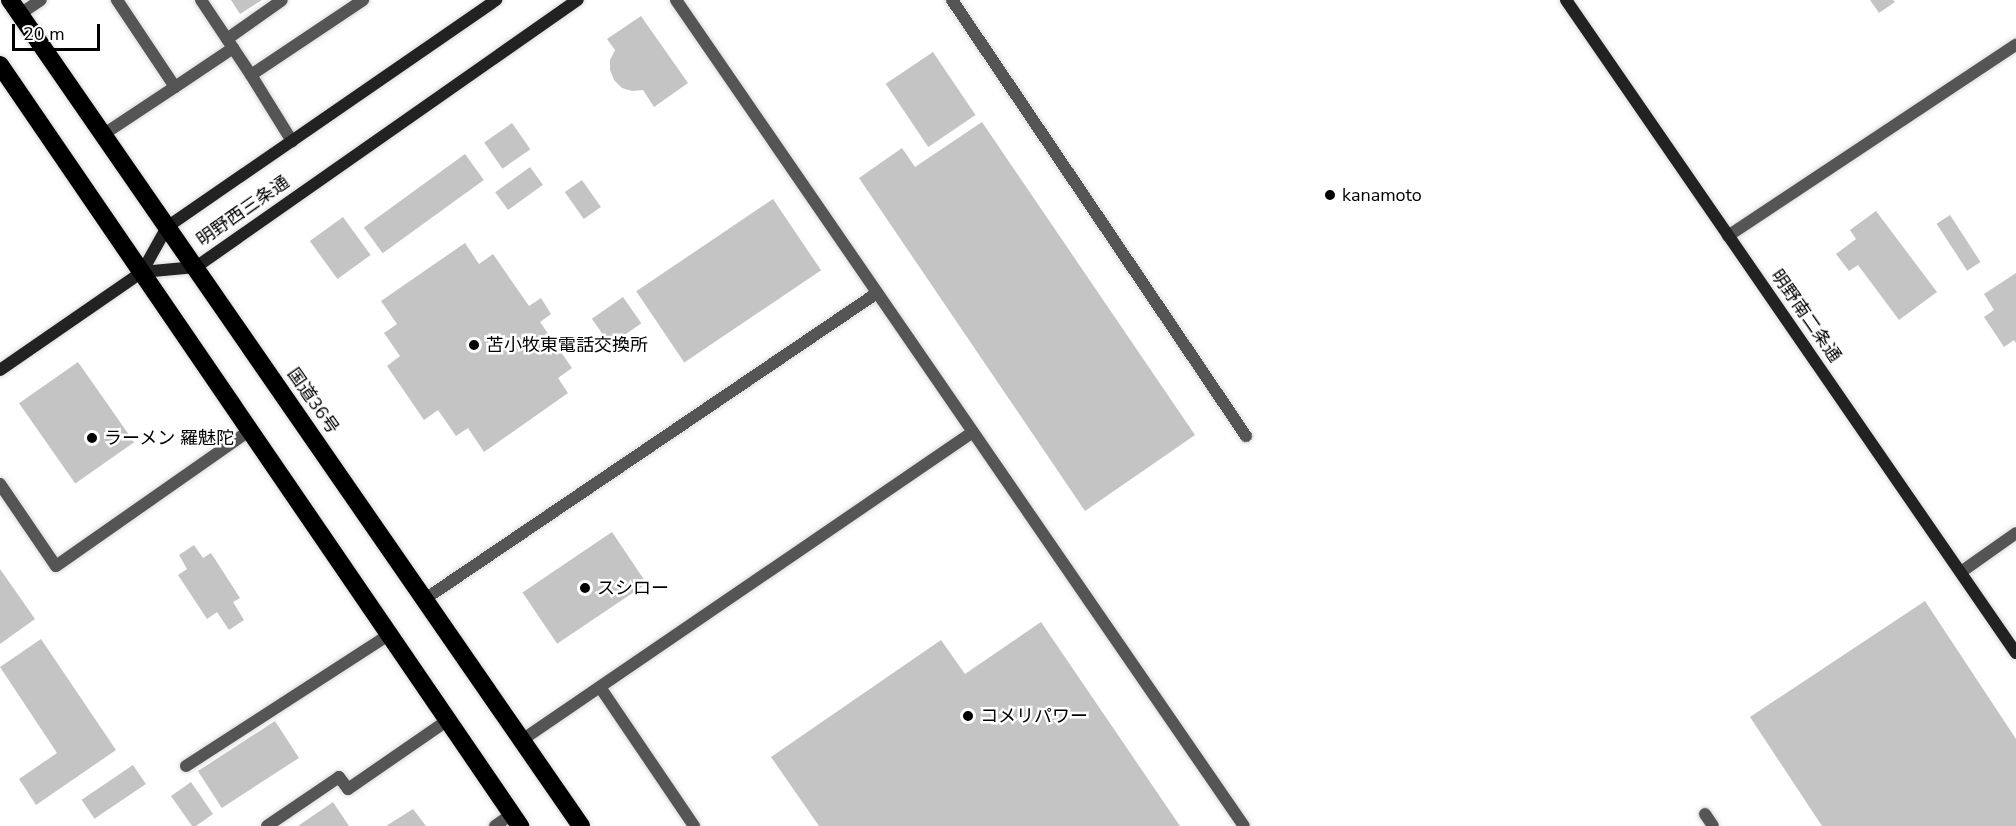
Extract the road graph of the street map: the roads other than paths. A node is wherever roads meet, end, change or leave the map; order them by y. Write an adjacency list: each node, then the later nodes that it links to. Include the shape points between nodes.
1 (41, 0): 11 (street)
2 (117, 0): 16 (street)
3 (201, 0): 12 (street)
4 (282, 0): 12 (street)
5 (363, 0): 15 (street)
6 (496, 0): 18 (street, 明野西三条通)
7 (578, 0): 21 (street, 明野西三条通)
8 (676, 0): 23 (street)
9 (952, 0): 27 (street)
10 (1566, 0): 20 (street, 明野南二条通)
11 (15, 7): 17 (highway, 国道36号)
12 (230, 44): 15 (street); 16 (street)
13 (2016, 45): 20 (street)
14 (0, 65): 22 (highway)
15 (252, 75): 18 (street)
16 (175, 87): 17 (street)
17 (104, 135): 19 (highway, 国道36号)
18 (292, 141): 19 (street, 明野西三条通)
19 (167, 226): 21 (highway, 国道36号); 22 (street, 明野西三条通)
20 (1728, 236): 30 (street, 明野南二条通)
21 (196, 267): 22 (street, 明野西三条通); 31 (highway, 国道36号)
22 (142, 272): 24 (street); 25 (highway)
23 (877, 293): 26 (street); 31 (street)
24 (0, 370)
25 (250, 430): 28 (street, via 56,566); 32 (highway)
26 (973, 432): 34 (street); 44 (street)
27 (1246, 436)
28 (0, 484)
29 (2016, 533): 30 (street)
30 (1961, 572): 33 (street, 明野南二条通)
31 (425, 599): 36 (highway, 国道36号)
32 (390, 634): 35 (highway); 37 (street)
33 (2016, 653)
34 (600, 687): 36 (street); 43 (street)
35 (448, 720): 39 (highway); 40 (street, via 348,789 339,777)
36 (522, 740): 42 (highway, 国道36号)
37 (186, 766)
38 (1705, 814): 45 (street)
39 (516, 820): 41 (street)
40 (267, 826)
41 (495, 826)
42 (581, 826)
43 (694, 826)
44 (1244, 826)
45 (1713, 826)

